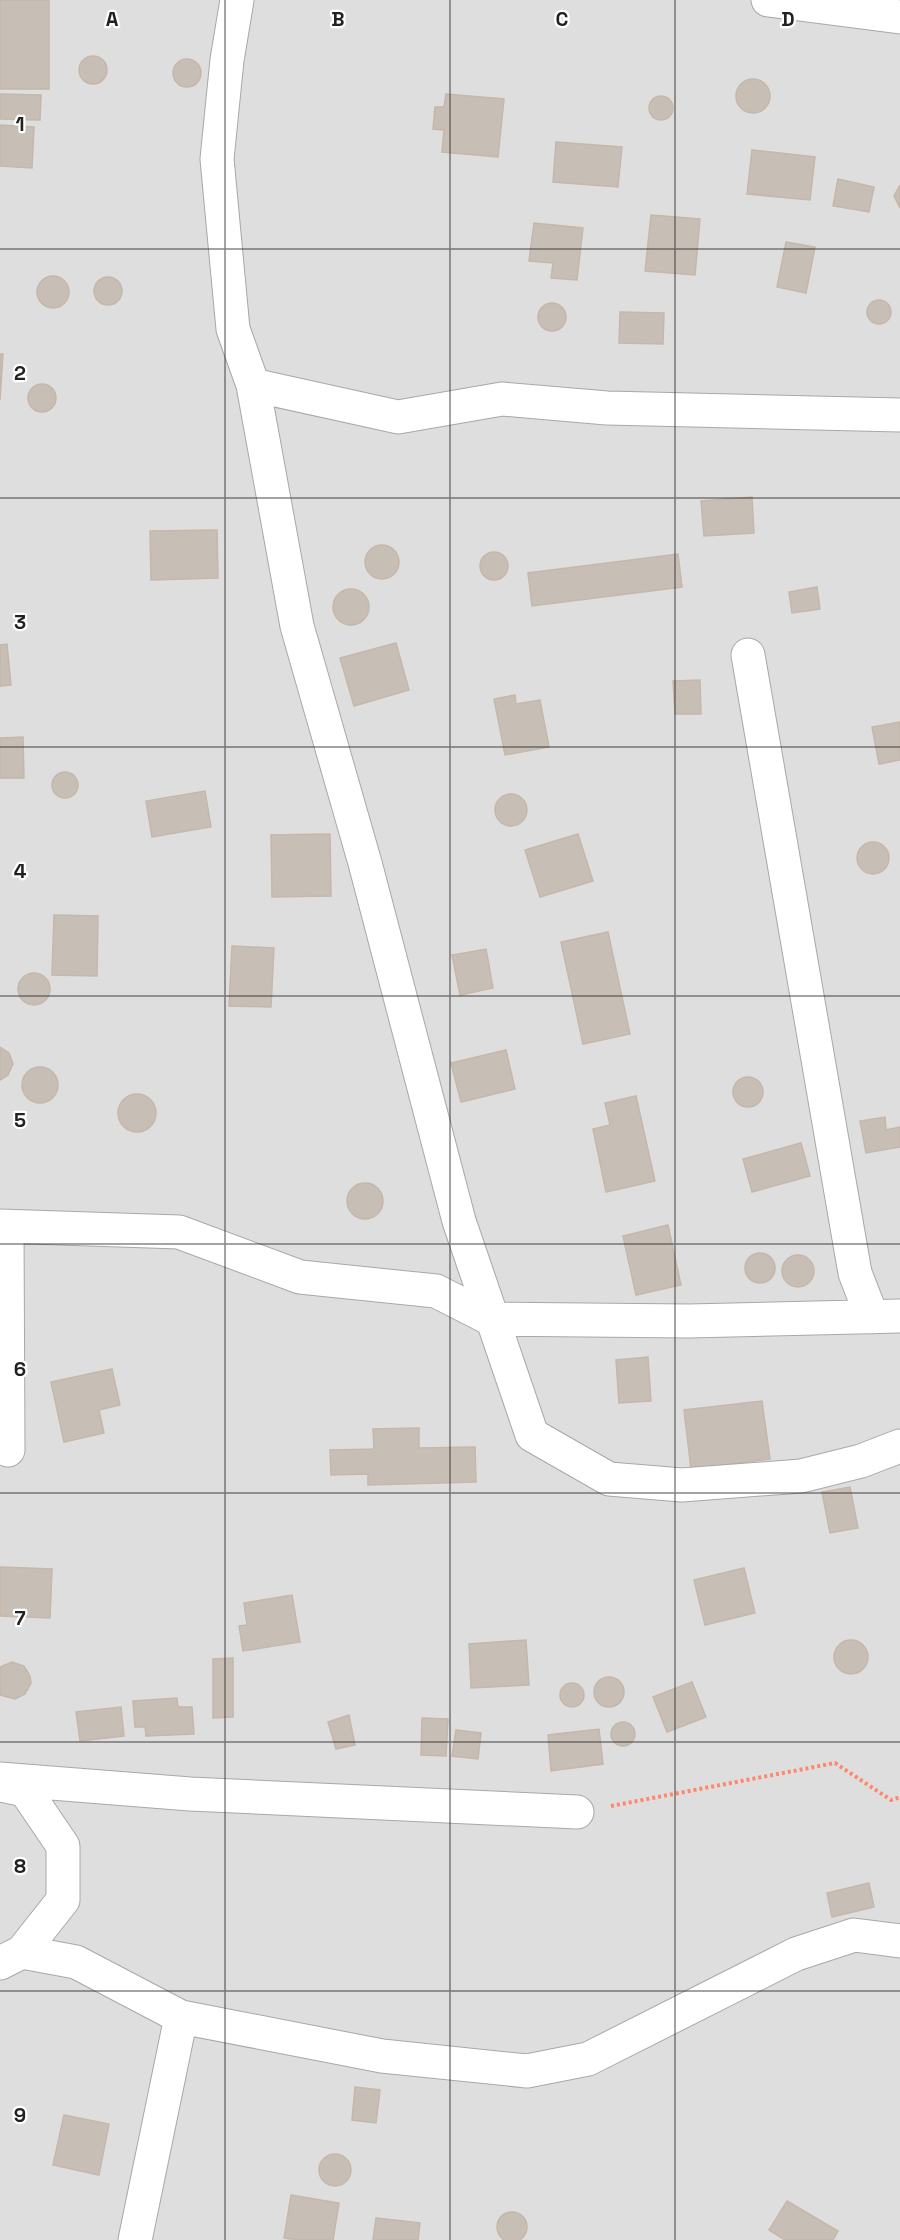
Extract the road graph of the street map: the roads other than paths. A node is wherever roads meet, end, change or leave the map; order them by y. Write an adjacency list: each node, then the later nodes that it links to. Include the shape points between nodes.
1 (237, 0): 4 (street, via 217,159 233,329)
2 (768, 0): 3 (street)
3 (900, 17)
4 (253, 385): 5 (street, via 398,417 502,399 607,408); 9 (street, via 295,617 365,863 459,1221)
5 (900, 415)
6 (748, 655): 8 (street, via 855,1273)
7 (4, 1227): 9 (street, via 179,1232 300,1276 436,1291); 11 (street)
8 (886, 1317): 9 (street, via 689,1321)
9 (491, 1319): 10 (street, via 532,1435 609,1479 682,1485 801,1476 861,1461)
10 (900, 1446)
11 (8, 1450)
12 (0, 1779): 14 (street, via 190,1794)
13 (0, 1785): 16 (street, via 25,1790 63,1846 63,1900)
14 (577, 1812)
15 (900, 1941): 17 (street, via 854,1935 796,1954 588,2059 527,2071 382,2056)
16 (11, 1958): 17 (street, via 75,1962)
17 (181, 2017): 18 (street)
18 (135, 2240)

